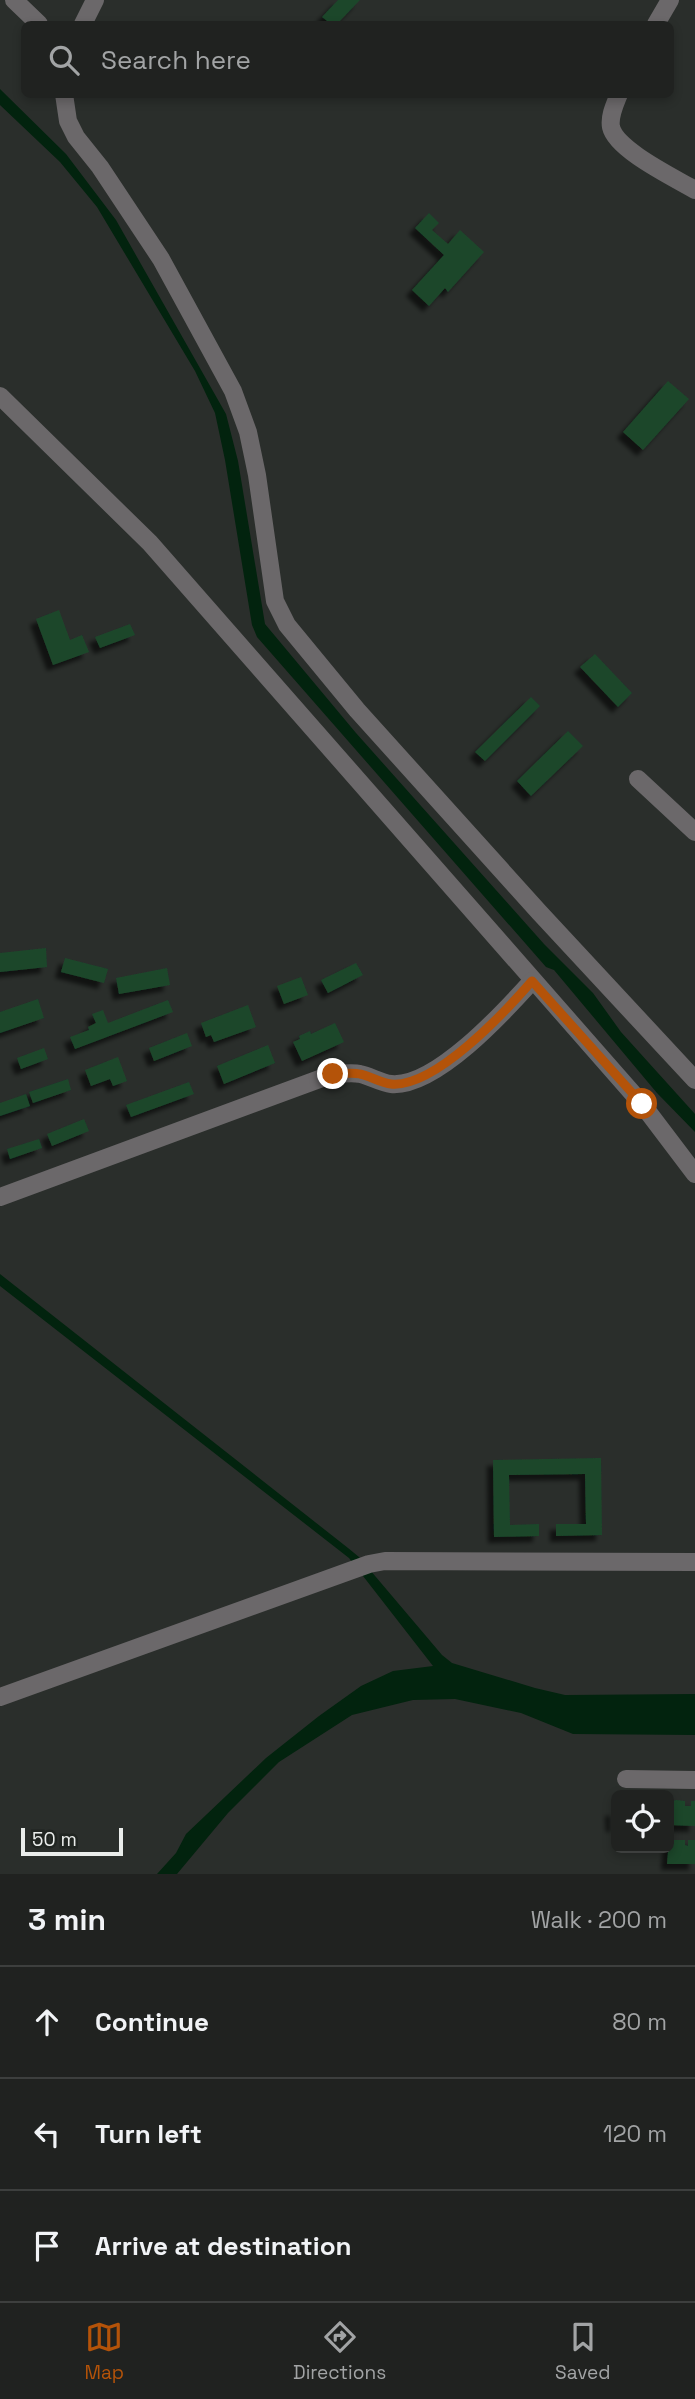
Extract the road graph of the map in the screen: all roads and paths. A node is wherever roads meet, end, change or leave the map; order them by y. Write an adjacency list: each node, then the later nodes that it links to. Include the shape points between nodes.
1 (14, 0): 4 (street)
2 (95, 0): 5 (street)
3 (670, 0): 6 (street)
4 (36, 21)
5 (84, 21)
6 (658, 21)
7 (65, 98): 14 (street, via 76,137 162,259 233,391 257,475 275,601 287,625 430,791)
8 (618, 98): 9 (street, via 611,126 617,139)
9 (695, 190)
10 (0, 396): 13 (street, via 150,543)
11 (638, 779): 12 (street)
12 (695, 832)
13 (532, 981): 15 (street, via 642,1104); 16 (street, via 473,1041 412,1081 391,1084 358,1073 333,1074)
14 (695, 1080)
15 (695, 1174)
16 (1, 1193)
17 (695, 1562): 18 (street, via 369,1564)
18 (0, 1696)
19 (625, 1779): 20 (street)
20 (695, 1780)

